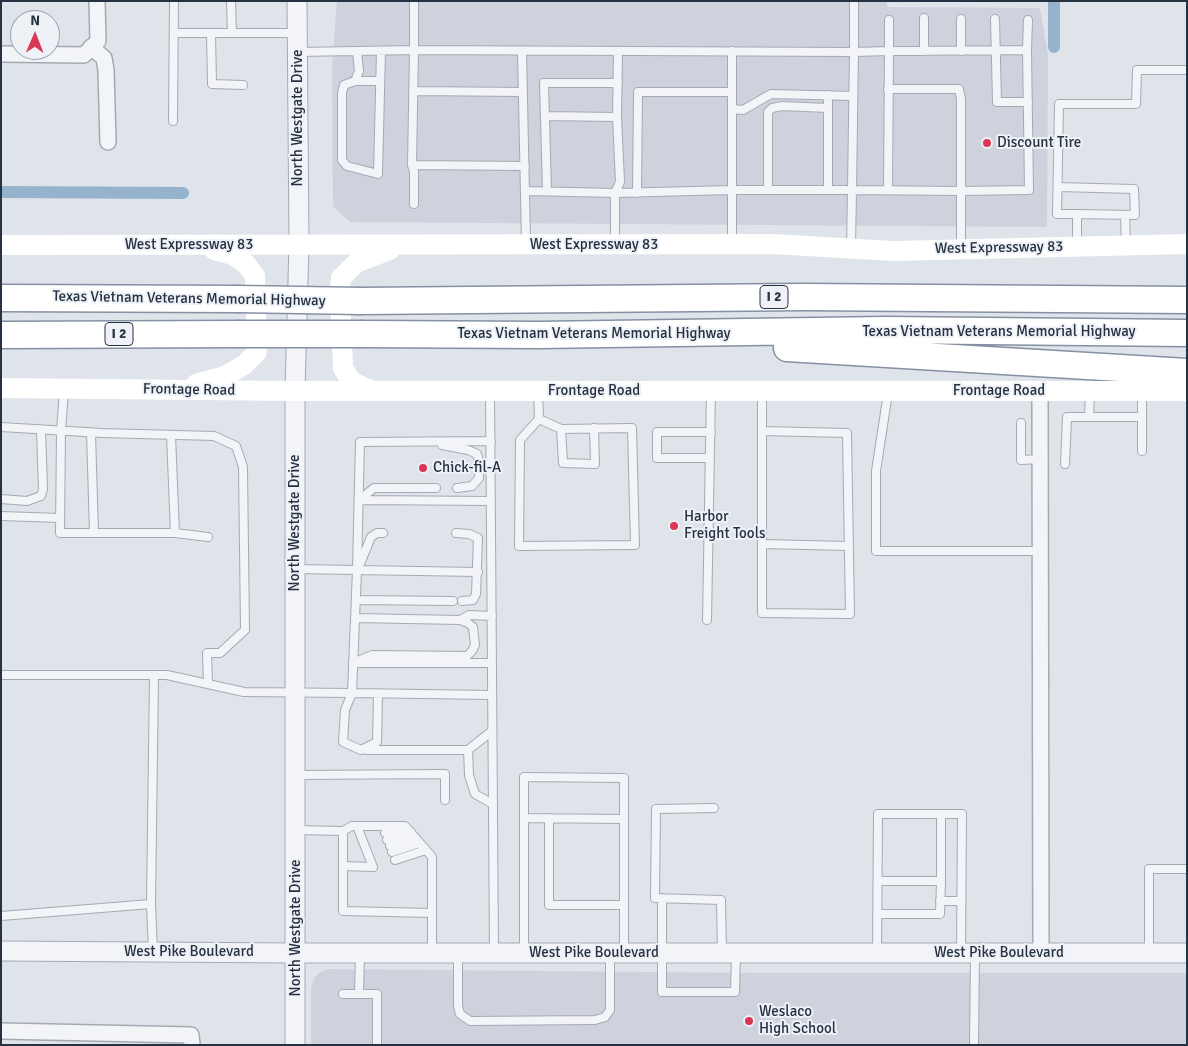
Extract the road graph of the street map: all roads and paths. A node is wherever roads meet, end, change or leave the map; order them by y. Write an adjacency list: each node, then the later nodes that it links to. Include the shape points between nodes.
1 (97, 1): 16 (street, via 98,41)
2 (174, 1): 12 (lane)
3 (231, 1): 14 (lane)
4 (297, 1): 15 (street, North Westgate Drive)
5 (414, 1): 17 (lane)
6 (854, 1): 29 (lane)
7 (924, 18): 26 (lane)
8 (961, 19): 27 (lane)
9 (995, 19): 18 (lane)
10 (888, 20): 25 (lane)
11 (1028, 20): 19 (lane)
12 (174, 33): 13 (lane); 47 (lane)
13 (211, 33): 14 (lane); 35 (lane, via 212,84)
14 (232, 33): 15 (lane)
15 (298, 33): 28 (street, North Westgate Drive)
16 (92, 47): 30 (street, via 84,55); 48 (street, via 104,58)
17 (414, 50): 21 (lane); 22 (lane); 37 (lane)
18 (996, 50): 19 (lane); 27 (lane); 42 (lane, via 996,102)
19 (1027, 50): 42 (lane)
20 (357, 51): 21 (lane); 28 (lane); 32 (lane, via 359,71)
21 (380, 51): 33 (lane)
22 (522, 51): 23 (lane); 38 (lane)
23 (618, 51): 24 (lane); 34 (lane)
24 (732, 51): 29 (lane); 39 (lane)
25 (888, 51): 26 (lane); 29 (lane); 36 (lane)
26 (924, 51): 27 (lane)
27 (961, 51)
28 (298, 52): 65 (street, North Westgate Drive)
29 (854, 52): 41 (lane)
30 (1, 54)
31 (1187, 70): 51 (lane, via 1136,70 1136,104 1059,104)
32 (355, 81): 33 (lane); 33 (lane, via 344,85 342,93 342,160 347,166 378,174)
33 (380, 81)
34 (618, 83): 45 (lane, via 544,83); 46 (lane)
35 (243, 85)
36 (888, 89): 56 (lane); 59 (lane, via 959,90)
37 (413, 91): 38 (lane); 49 (lane)
38 (523, 92): 50 (lane)
39 (732, 92): 44 (lane); 60 (lane, via 638,92)
40 (828, 96): 41 (lane); 43 (lane); 44 (lane, via 770,94 743,110)
41 (854, 96): 55 (lane)
42 (1028, 102): 59 (lane, via 1030,190)
43 (828, 108): 53 (lane, via 782,106 768,112); 54 (lane)
44 (732, 110): 52 (lane)
45 (545, 116): 46 (lane); 58 (lane)
46 (617, 117): 61 (lane, via 620,182)
47 (173, 121)
48 (108, 142)
49 (412, 165): 50 (lane); 62 (lane)
50 (525, 166): 57 (lane)
51 (1058, 187): 63 (lane, via 1057,214); 64 (lane, via 1134,189 1135,215)
52 (732, 190): 53 (lane); 60 (lane); 66 (lane)
53 (768, 190): 54 (lane)
54 (828, 190): 55 (lane)
55 (852, 190): 56 (lane); 75 (lane)
56 (888, 190): 59 (lane)
57 (525, 191): 58 (lane); 70 (lane)
58 (547, 191): 61 (lane)
59 (961, 191): 76 (lane)
60 (637, 192): 61 (lane)
61 (615, 193): 71 (lane)
62 (414, 204)
63 (1077, 214): 64 (lane); 74 (lane)
64 (1125, 215): 72 (lane)
65 (298, 244): 69 (main road, West Expressway 83); 73 (main road, West Expressway 83); 88 (street, North Westgate Drive)
66 (732, 244): 71 (main road, West Expressway 83); 75 (main road, West Expressway 83)
67 (1187, 244): 72 (main road, West Expressway 83)
68 (1, 245): 73 (main road, West Expressway 83)
69 (401, 245): 70 (main road, West Expressway 83); 89 (main road, via 356,263 341,278 343,368 351,381)
70 (526, 245): 71 (main road, West Expressway 83)
71 (615, 245)
72 (1126, 245): 74 (main road, West Expressway 83)
73 (196, 246): 87 (main road, via 234,255 254,276 256,352 244,365 225,376)
74 (1077, 246): 76 (main road, West Expressway 83)
75 (851, 248): 76 (main road, West Expressway 83)
76 (961, 249)
77 (1187, 286): 79 (highway)
78 (1, 296): 79 (highway, Texas Vietnam Veterans Memorial Highway / I 2, bridge, via 361,301)
79 (1002, 298): 80 (highway, Texas Vietnam Veterans Memorial Highway / I 2)
80 (1187, 300)
81 (1187, 333): 83 (highway, Texas Vietnam Veterans Memorial Highway / I 2, via 885,330)
82 (1, 335): 83 (highway, Texas Vietnam Veterans Memorial Highway / I 2, bridge)
83 (540, 335): 84 (highway)
84 (1187, 372)
85 (1, 388): 86 (main road, Frontage Road)
86 (64, 388): 87 (main road, Frontage Road); 107 (lane)
87 (172, 390): 88 (main road, Frontage Road)
88 (295, 391): 89 (main road, Frontage Road); 133 (street, North Westgate Drive)
89 (378, 391): 90 (main road, Frontage Road)
90 (490, 391): 91 (main road, Frontage Road); 112 (lane)
91 (538, 391): 92 (main road, Frontage Road); 101 (lane)
92 (712, 391): 93 (main road, Frontage Road); 110 (lane)
93 (762, 391): 94 (main road, Frontage Road); 108 (lane)
94 (888, 391): 95 (main road, Frontage Road); 132 (lane, via 876,471 876,551)
95 (1040, 391): 96 (main road, Frontage Road); 116 (street)
96 (1090, 391): 97 (main road, Frontage Road); 99 (lane)
97 (1142, 391): 98 (main road, Frontage Road); 100 (lane)
98 (1187, 391)
99 (1089, 417): 100 (lane); 117 (lane, via 1066,417)
100 (1142, 417): 114 (lane)
101 (540, 419): 104 (lane, via 520,440 519,546 635,545 632,428); 105 (lane)
102 (1021, 423): 116 (lane, via 1021,460)
103 (1, 427): 106 (lane)
104 (594, 428): 105 (lane); 105 (lane, via 595,464 563,463)
105 (561, 429)
106 (41, 430): 107 (lane); 120 (lane, via 41,496 28,501)
107 (61, 431): 109 (lane); 124 (lane)
108 (762, 431): 130 (lane); 131 (lane, via 847,433)
109 (91, 432): 111 (lane); 126 (lane)
110 (711, 432): 115 (lane); 115 (lane, via 657,432 657,458)
111 (171, 435): 125 (lane); 147 (lane, via 214,436 236,446 243,467 245,630 220,653 206,652)
112 (491, 441): 113 (lane); 122 (lane)
113 (420, 442): 119 (lane, via 477,454 479,478 472,486); 121 (lane, via 360,442)
114 (1142, 451)
115 (710, 458): 142 (lane)
116 (1040, 459): 132 (street)
117 (1065, 464)
118 (436, 488): 121 (lane, via 374,488)
119 (457, 488)
120 (1, 500)
121 (359, 500): 122 (lane); 134 (lane)
122 (491, 501): 139 (lane)
123 (1, 516): 124 (lane)
124 (60, 518): 126 (lane, via 60,533)
125 (174, 532): 126 (lane); 129 (lane)
126 (94, 533)
127 (383, 533): 134 (lane, via 371,537)
128 (456, 533): 135 (lane, via 478,538)
129 (208, 537)
130 (762, 544): 131 (lane); 131 (lane, via 762,613 850,614)
131 (849, 546)
132 (1040, 551): 194 (street)
133 (295, 569): 134 (lane); 148 (street, North Westgate Drive)
134 (357, 570): 135 (lane); 136 (lane)
135 (478, 572): 138 (lane, via 473,600)
136 (356, 600): 137 (lane); 140 (lane)
137 (453, 601)
138 (462, 601)
139 (492, 616): 141 (lane, via 470,615); 144 (lane)
140 (355, 618): 141 (lane); 143 (lane)
141 (460, 620): 143 (lane, via 473,627 475,645 467,656 372,655)
142 (707, 620)
143 (354, 662): 144 (lane); 149 (lane)
144 (492, 663): 151 (lane)
145 (154, 674): 146 (lane); 147 (lane); 176 (lane)
146 (1, 675)
147 (208, 684): 148 (lane, via 244,692)
148 (295, 693): 149 (lane); 155 (street, North Westgate Drive)
149 (352, 693): 150 (lane); 153 (lane, via 345,710 343,742)
150 (378, 694): 151 (lane); 153 (lane, via 377,742)
151 (492, 695): 152 (lane)
152 (492, 731): 154 (lane); 157 (lane)
153 (361, 750): 154 (lane)
154 (468, 750): 157 (lane, via 469,776 475,794)
155 (295, 775): 156 (lane, via 445,774); 164 (street, North Westgate Drive)
156 (445, 800)
157 (493, 804): 187 (lane)
158 (714, 808): 173 (lane, via 656,809 656,898)
159 (941, 814): 171 (lane, via 878,814); 172 (lane); 175 (lane, via 962,814)
160 (524, 818): 161 (lane); 162 (lane, via 524,777 584,777 624,778); 188 (lane)
161 (549, 818): 162 (lane); 177 (lane, via 549,904)
162 (624, 819): 177 (lane)
163 (357, 826): 165 (lane); 166 (lane); 169 (lane, via 371,853)
164 (296, 830): 165 (lane); 183 (street, North Westgate Drive)
165 (343, 831): 169 (lane)
166 (413, 834): 167 (lane); 167 (lane); 168 (lane)
167 (390, 846): 168 (lane)
168 (426, 850): 178 (lane, via 432,857)
169 (343, 866): 178 (lane, via 343,911)
170 (1187, 869): 195 (lane, via 1149,869)
171 (878, 881): 172 (lane); 179 (lane)
172 (941, 882): 174 (lane)
173 (662, 898): 190 (lane); 191 (lane, via 721,900)
174 (940, 901): 175 (lane); 179 (lane, via 940,914)
175 (961, 901): 193 (lane)
176 (151, 904): 180 (lane); 182 (lane)
177 (624, 905): 189 (lane)
178 (432, 913): 185 (lane)
179 (877, 914): 192 (lane)
180 (1, 916)
181 (1, 951): 182 (street, West Pike Boulevard)
182 (153, 952): 183 (street, West Pike Boulevard)
183 (296, 953): 184 (street, West Pike Boulevard); 202 (street, North Westgate Drive)
184 (360, 953): 185 (street, West Pike Boulevard); 198 (lane)
185 (432, 953): 186 (street, West Pike Boulevard)
186 (458, 953): 187 (street, West Pike Boulevard); 189 (lane, via 458,1006 460,1014 470,1020 595,1020 604,1017 610,1010)
187 (494, 953): 188 (street, West Pike Boulevard)
188 (524, 953): 189 (street, West Pike Boulevard)
189 (617, 953): 190 (street, West Pike Boulevard)
190 (663, 953): 191 (street, West Pike Boulevard); 191 (lane, via 662,992 735,992)
191 (729, 953): 192 (street, West Pike Boulevard)
192 (877, 953): 193 (street, West Pike Boulevard)
193 (968, 953): 194 (street, West Pike Boulevard); 204 (lane)
194 (1041, 953): 195 (street, West Pike Boulevard)
195 (1148, 953): 196 (street, West Pike Boulevard)
196 (1187, 953)
197 (343, 994): 198 (lane)
198 (359, 994): 203 (lane, via 377,994)
199 (1, 1031): 200 (street)
200 (51, 1038): 201 (street, via 192,1035)
201 (192, 1045)
202 (295, 1045)
203 (377, 1045)
204 (974, 1045)

